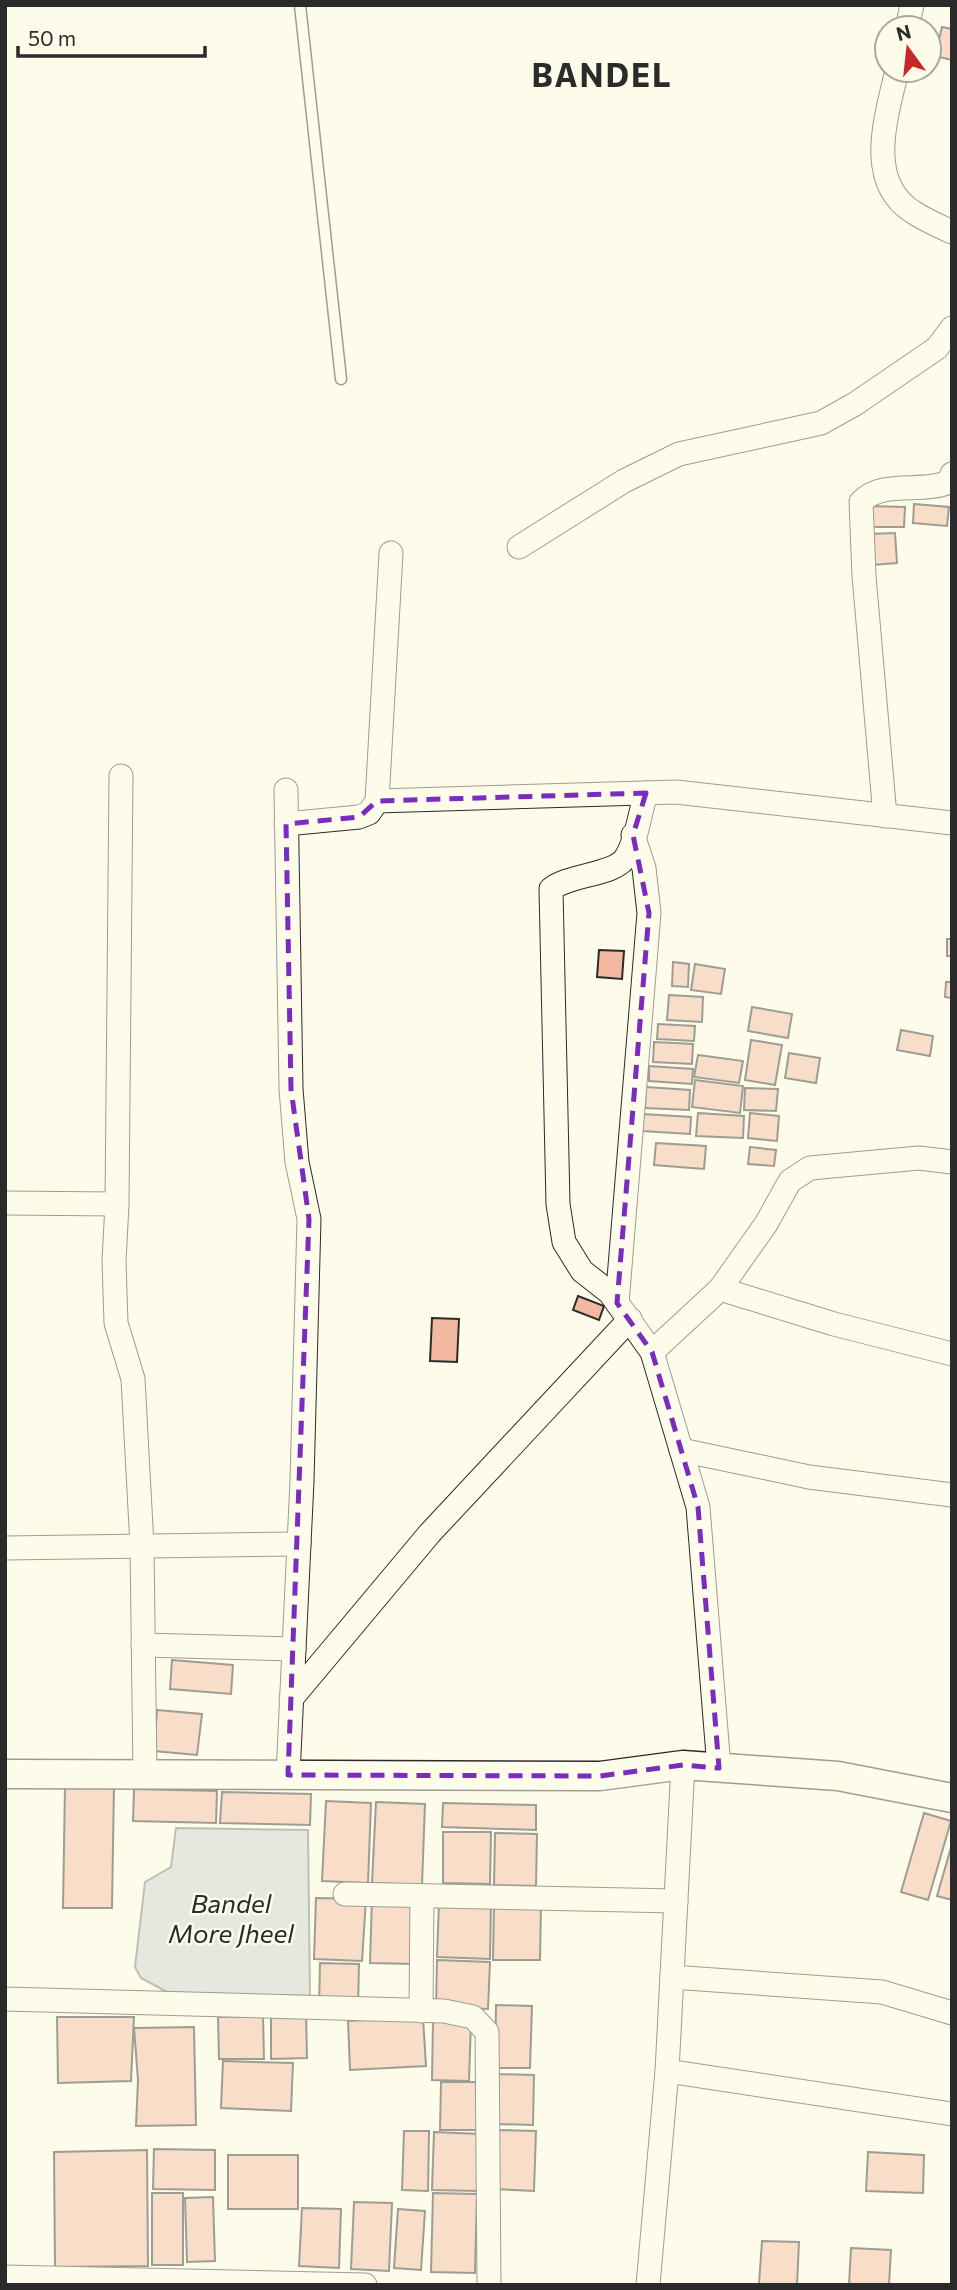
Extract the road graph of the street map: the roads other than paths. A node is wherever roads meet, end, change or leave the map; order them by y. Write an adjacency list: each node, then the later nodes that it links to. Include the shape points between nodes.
1 (300, 5): 5 (lane)
2 (894, 84): 3 (street, via 881,151 889,186 910,211)
3 (952, 232)
4 (952, 328): 7 (street, via 937,348 821,423 679,454 624,481)
5 (341, 379)
6 (952, 474): 13 (street, via 948,482 936,487 881,490 861,502)
7 (519, 547)
8 (391, 553): 12 (street)
9 (121, 776): 19 (street)
10 (286, 790): 15 (street)
11 (646, 793): 12 (street); 13 (street, via 676,792); 16 (street)
12 (377, 801): 15 (street, via 369,813 359,817)
13 (884, 816): 14 (street)
14 (952, 823)
15 (286, 824): 26 (street, via 291,1089 297,1162 309,1219)
16 (633, 835): 21 (street, via 649,913); 21 (street, via 626,858 612,869 563,880 551,889 549,915 558,1204 564,1242 582,1271)
17 (952, 1162): 20 (street, via 919,1158 810,1168 790,1181)
18 (5, 1203): 19 (street)
19 (117, 1204): 27 (street, via 116,1323 133,1379)
20 (720, 1289): 22 (street); 23 (street)
21 (624, 1311): 22 (street); 31 (street, via 429,1533)
22 (652, 1352): 24 (street)
23 (952, 1354)
24 (681, 1450): 25 (street, via 810,1477); 33 (street, via 698,1507)
25 (952, 1496)
26 (299, 1544): 27 (street); 30 (street)
27 (142, 1546): 28 (street); 29 (street)
28 (5, 1548)
29 (143, 1645): 30 (street); 35 (street)
30 (294, 1649): 31 (street)
31 (292, 1699): 36 (street)
32 (683, 1765): 33 (street); 36 (street, via 600,1776); 40 (street)
33 (719, 1768): 37 (street, via 838,1776)
34 (5, 1774): 35 (street)
35 (145, 1775): 36 (street)
36 (288, 1775)
37 (952, 1798)
38 (345, 1894): 39 (street)
39 (422, 1897): 40 (street); 43 (street)
40 (676, 1901): 41 (street)
41 (672, 1977): 44 (street, via 881,1992); 45 (street)
42 (5, 1999): 43 (street)
43 (421, 2011): 50 (street, via 473,2017 487,2032)
44 (952, 2012)
45 (667, 2071): 46 (street); 51 (street)
46 (952, 2114)
47 (5, 2277): 48 (street)
48 (218, 2283): 49 (street)
49 (365, 2285)
50 (489, 2285)
51 (649, 2285)

